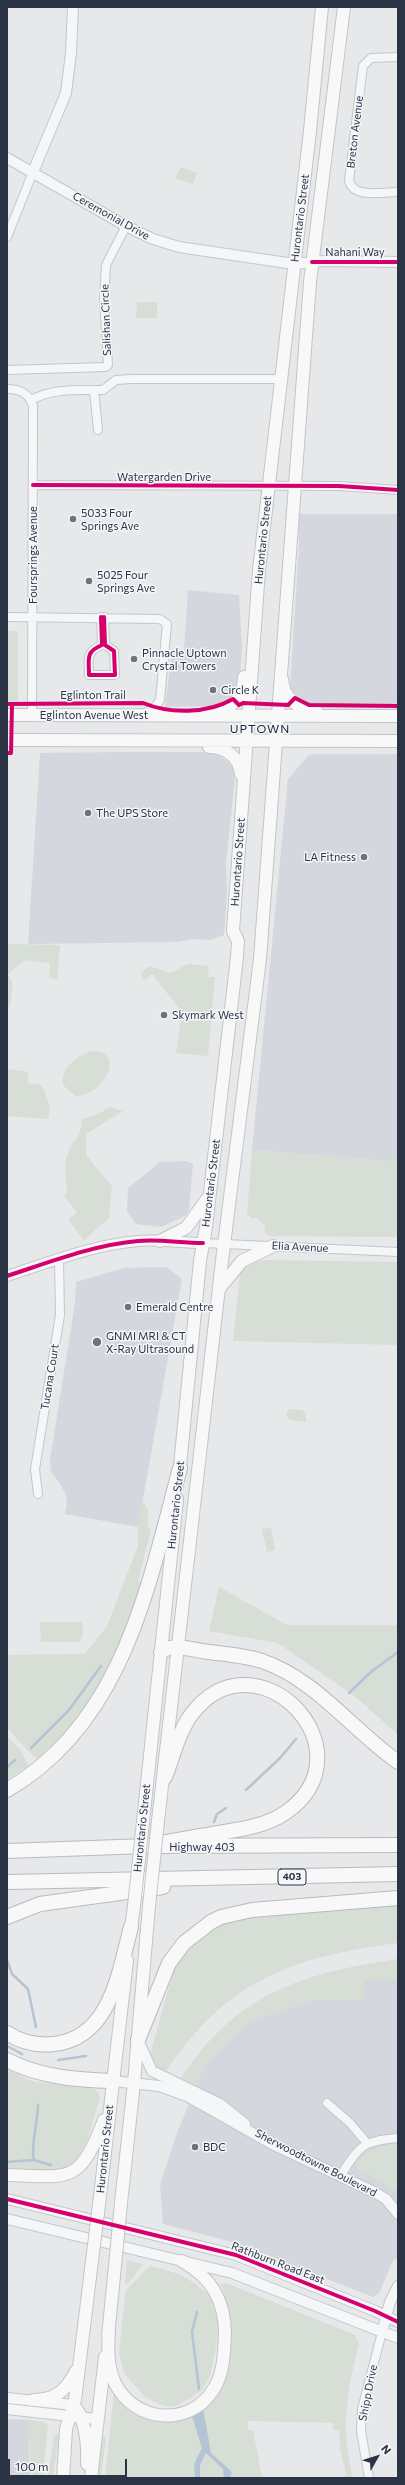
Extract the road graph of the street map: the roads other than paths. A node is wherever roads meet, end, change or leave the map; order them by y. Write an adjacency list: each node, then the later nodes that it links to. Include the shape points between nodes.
1 (73, 7): 6 (street, via 66,93)
2 (322, 7): 12 (main road, Hurontario Street)
3 (344, 7): 10 (main road, Hurontario Street)
4 (398, 57): 7 (street, Breton Avenue, via 371,58 363,66 348,180 352,188 359,192)
5 (7, 158): 6 (street, Ceremonial Drive)
6 (34, 172): 8 (street, Ceremonial Drive); 9 (street)
7 (398, 192)
8 (126, 226): 12 (street, Ceremonial Drive, via 153,239 179,247); 13 (street, Salishan Circle, via 106,265 106,368)
9 (7, 237)
10 (312, 262): 11 (street, Nahani Way); 12 (street, Ceremonial Drive); 21 (main road, Hurontario Street)
11 (398, 262)
12 (294, 264): 14 (main road, Hurontario Street)
13 (7, 370)
14 (281, 379): 16 (street, via 116,380 103,390); 20 (main road, Hurontario Street)
15 (7, 389): 17 (street, via 21,391)
16 (94, 390): 17 (street, via 60,390); 18 (street)
17 (30, 399): 19 (street, Foursprings Avenue)
18 (98, 430)
19 (33, 485): 20 (street, Watergarden Drive); 24 (street, Foursprings Avenue)
20 (269, 487): 21 (street, Watergarden Drive); 27 (main road, Hurontario Street, via 259,570)
21 (294, 487): 22 (street, Watergarden Drive, via 339,486); 26 (main road, Hurontario Street)
22 (398, 490)
23 (7, 617): 24 (street)
24 (33, 617): 25 (street); 29 (street, Foursprings Avenue)
25 (103, 617): 25 (street, via 102,645 92,649 89,655 89,675 115,675 114,651 105,645); 30 (street, via 153,618 167,624 160,700 151,710)
26 (281, 655): 33 (main road, Hurontario Street); 34 (main road, via 282,685 295,704 312,710 340,710)
27 (253, 661): 31 (main road, via 245,671 242,694 236,702 227,709); 32 (main road, Hurontario Street)
28 (7, 715): 29 (main road, Eglinton Avenue West)
29 (32, 715): 30 (main road, Eglinton Avenue West)
30 (139, 715): 31 (main road, Eglinton Avenue West)
31 (204, 715): 32 (main road, Eglinton Avenue West)
32 (249, 715): 33 (main road, Eglinton Avenue West); 38 (main road, Hurontario Street)
33 (277, 716): 34 (main road, Eglinton Avenue West); 39 (main road, Hurontario Street)
34 (352, 716): 35 (main road, Eglinton Avenue West)
35 (398, 716)
36 (7, 740): 37 (main road)
37 (171, 741): 38 (main road); 41 (main road, via 180,747 216,747 228,752 239,762)
38 (247, 741): 39 (main road); 41 (main road, Hurontario Street)
39 (275, 741): 40 (main road); 45 (main road, Hurontario Street, via 260,959)
40 (398, 742)
41 (242, 796): 42 (main road, Hurontario Street, via 233,931 238,941 238,957)
42 (208, 1198): 43 (main road, via 186,1228); 44 (main road, Hurontario Street)
43 (160, 1241): 44 (street); 48 (street, via 118,1244)
44 (203, 1243): 45 (street, Elia Avenue); 51 (main road, Hurontario Street)
45 (225, 1244): 46 (street, Elia Avenue); 50 (main road, Hurontario Street)
46 (272, 1246): 47 (street, Elia Avenue); 50 (main road, via 242,1260)
47 (398, 1252)
48 (59, 1259): 49 (street); 52 (street, Tucana Court, via 60,1315 36,1469)
49 (7, 1276)
50 (219, 1288): 53 (main road, Hurontario Street)
51 (180, 1468): 54 (main road, Hurontario Street); 57 (highway, via 143,1603 130,1639 108,1686 90,1715 68,1742 50,1760)
52 (38, 1494)
53 (178, 1648): 54 (highway); 55 (highway, via 250,1658 284,1670 317,1693); 56 (main road, Hurontario Street)
54 (161, 1652): 66 (main road, Hurontario Street, bridge)
55 (398, 1762)
56 (165, 1777): 59 (highway, via 190,1716 207,1699 229,1689 256,1687 282,1695 299,1709 314,1737 316,1760 312,1781 300,1800 284,1814 250,1827); 68 (main road, Hurontario Street, bridge, via 149,1906)
57 (7, 1790)
58 (398, 1845): 59 (highway, Highway 403)
59 (147, 1846): 60 (highway, Highway 403)
60 (7, 1851)
61 (398, 1874): 62 (highway, 403)
62 (186, 1879): 63 (highway, 403); 65 (highway, via 165,1887 40,1904)
63 (7, 1882)
64 (398, 1898): 68 (highway, via 252,1910 211,1922 184,1943 169,1963)
65 (7, 1917)
66 (131, 1927): 67 (highway, via 112,1994 98,2020 89,2029 70,2040 51,2044 30,2043); 70 (main road, Hurontario Street)
67 (7, 2033)
68 (138, 2040): 71 (street, Sherwoodtowne Boulevard, via 148,2066); 72 (main road, Hurontario Street)
69 (7, 2060): 70 (highway, via 52,2075)
70 (113, 2081): 72 (street, Sherwoodtowne Boulevard); 74 (main road, Hurontario Street)
71 (160, 2082): 72 (street, Sherwoodtowne Boulevard); 78 (street, Sherwoodtowne Boulevard, via 220,2104 250,2130 272,2144)
72 (134, 2083): 86 (main road, Hurontario Street, bridge)
73 (327, 2103): 76 (street, via 350,2123)
74 (110, 2104): 77 (main road, via 93,2147 78,2167 68,2174 51,2178); 89 (main road, Hurontario Street, bridge)
75 (398, 2138): 76 (street)
76 (367, 2143): 78 (street, via 354,2155)
77 (7, 2175)
78 (341, 2175): 80 (street, Sherwoodtowne Boulevard, via 386,2200)
79 (7, 2199): 84 (street, Rathburn Road East, via 236,2255)
80 (398, 2214)
81 (7, 2219): 82 (street)
82 (182, 2261): 86 (main road, via 210,2282 223,2308 224,2348 221,2371 214,2389 206,2399 188,2412 169,2416 150,2414 130,2404 117,2387 111,2373); 87 (street, via 232,2273)
83 (398, 2286): 84 (street)
84 (386, 2316): 85 (street, Rathburn Road East); 87 (street)
85 (398, 2322)
86 (109, 2329): 94 (main road, Hurontario Street)
87 (382, 2332): 88 (street); 98 (street, Shipp Drive, via 362,2409 361,2431)
88 (398, 2338)
89 (80, 2362): 91 (main road, via 69,2383 60,2393 47,2400); 93 (main road, Hurontario Street)
90 (7, 2398): 91 (street)
91 (33, 2400): 93 (street)
92 (7, 2409): 93 (street)
93 (74, 2412): 94 (street); 95 (main road, Hurontario Street, via 66,2429); 96 (main road, via 87,2452)
94 (98, 2419): 97 (main road, Hurontario Street)
95 (63, 2478)
96 (86, 2478)
97 (91, 2478)
98 (369, 2478)

